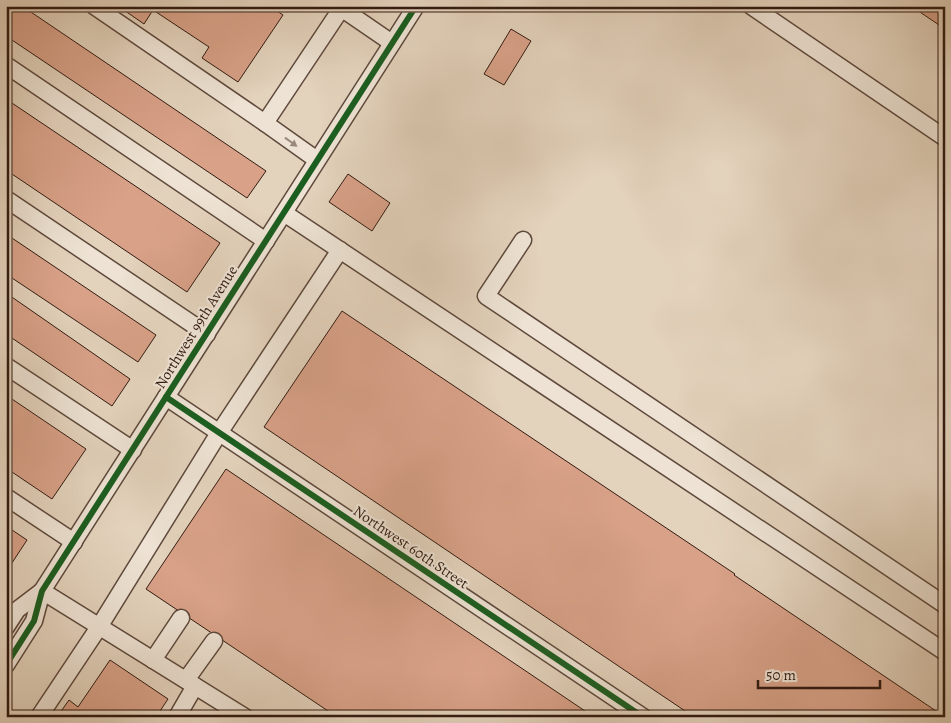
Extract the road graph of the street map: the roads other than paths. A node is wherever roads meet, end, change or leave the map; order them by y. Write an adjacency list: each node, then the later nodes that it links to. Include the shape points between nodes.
1 (94, 6): 7 (street)
2 (416, 6): 5 (street, Northwest 99th Avenue)
3 (751, 6): 8 (street)
4 (340, 7): 5 (street); 7 (street)
5 (392, 43): 9 (street, Northwest 99th Avenue)
6 (6, 65): 13 (street)
7 (265, 123): 9 (street, one-way to 9)
8 (944, 134)
9 (317, 160): 11 (street, Northwest 99th Avenue)
10 (6, 199): 15 (street)
11 (284, 213): 13 (street, Northwest 99th Avenue); 14 (street)
12 (523, 240): 23 (street, via 486,296)
13 (266, 241): 15 (street, Northwest 99th Avenue)
14 (340, 250): 18 (street); 28 (street)
15 (206, 334): 17 (street, Northwest 99th Avenue)
16 (6, 366): 19 (street)
17 (166, 398): 18 (street, Northwest 60th Street); 19 (street, Northwest 99th Avenue)
18 (219, 433): 26 (street); 35 (street, Northwest 60th Street)
19 (133, 450): 21 (street, Northwest 99th Avenue)
20 (6, 497): 21 (street)
21 (74, 542): 22 (street, Northwest 99th Avenue)
22 (42, 591): 25 (street, Northwest 99th Avenue, via 17,610); 26 (street); 30 (street, Northwest 99th Avenue, via 34,621)
23 (945, 605)
24 (181, 618): 29 (street)
25 (6, 626)
26 (99, 627): 29 (street); 32 (street)
27 (214, 641): 31 (street)
28 (945, 652)
29 (153, 660): 31 (street)
30 (6, 665)
31 (191, 683): 33 (street); 34 (street)
32 (39, 717)
33 (177, 717)
34 (245, 717)
35 (642, 717)

